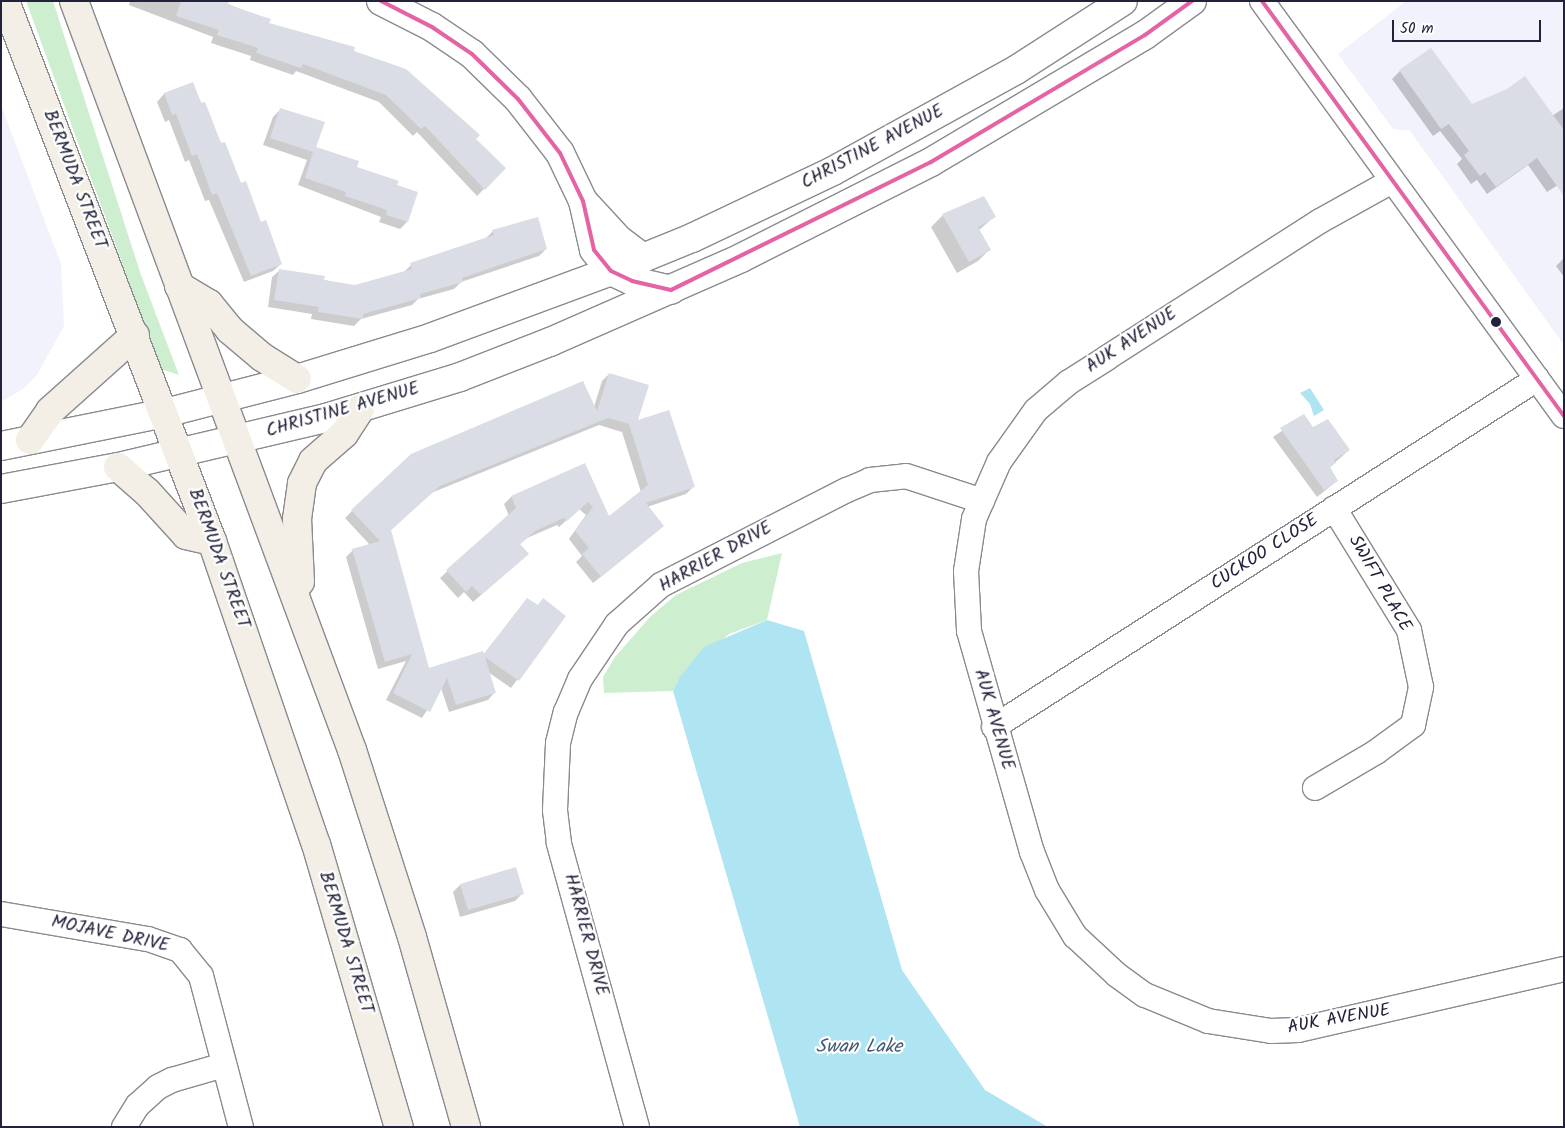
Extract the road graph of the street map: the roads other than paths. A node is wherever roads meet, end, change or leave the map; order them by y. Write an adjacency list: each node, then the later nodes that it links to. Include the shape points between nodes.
1 (5, 1): 15 (main road, BERMUDA STREET)
2 (74, 1): 13 (main road)
3 (381, 1): 10 (street, via 439,32 497,76 560,153)
4 (1123, 1): 8 (street, CHRISTINE AVENUE, via 1016,70)
5 (1192, 1): 7 (street, CHRISTINE AVENUE, via 1144,35)
6 (1262, 1): 9 (street)
7 (931, 162): 8 (street, via 933,149 923,141 871,164); 14 (street, CHRISTINE AVENUE)
8 (833, 171): 11 (street, CHRISTINE AVENUE)
9 (1392, 181): 17 (street); 28 (street, AUK AVENUE, via 1320,221 1069,382 1036,410 1016,434)
10 (582, 201): 11 (street, via 619,240); 12 (street, via 594,250)
11 (643, 258): 12 (street, CHRISTINE AVENUE)
12 (611, 271): 14 (street, via 632,281); 16 (street, CHRISTINE AVENUE, via 440,334)
13 (179, 286): 16 (main road, via 209,304 230,330 262,357); 18 (main road)
14 (670, 290): 19 (street, CHRISTINE AVENUE, via 495,364)
15 (135, 335): 20 (main road, BERMUDA STREET); 22 (main road, via 50,410)
16 (297, 379): 18 (street, CHRISTINE AVENUE)
17 (1537, 379): 21 (street); 29 (street, CUCKOO CLOSE)
18 (220, 400): 20 (street, CHRISTINE AVENUE); 23 (main road)
19 (360, 408): 23 (street, CHRISTINE AVENUE); 31 (main road, via 344,434 313,461 302,483 296,519 302,567)
20 (165, 413): 22 (street, CHRISTINE AVENUE); 25 (main road, BERMUDA STREET)
21 (1564, 416)
22 (30, 440): 24 (street, CHRISTINE AVENUE)
23 (236, 440): 25 (street, CHRISTINE AVENUE); 31 (main road)
24 (1, 446)
25 (180, 452): 26 (street, CHRISTINE AVENUE); 30 (main road, BERMUDA STREET)
26 (118, 467): 27 (street, CHRISTINE AVENUE); 30 (main road, via 147,492 186,535)
27 (1, 489)
28 (982, 500): 32 (street, AUK AVENUE, via 969,545 966,602 969,631); 41 (street, HARRIER DRIVE, via 906,476 870,480 847,490 720,552 662,585 617,624 580,679 558,742 555,810 559,843)
29 (1334, 508): 32 (street, CUCKOO CLOSE); 33 (street, SWIFT PLACE, via 1409,630 1421,688 1413,725 1376,752)
30 (212, 541): 39 (main road, BERMUDA STREET, via 318,853)
31 (298, 603): 40 (main road, via 383,844)
32 (994, 727): 35 (street, AUK AVENUE, via 1032,852 1047,890 1075,936 1145,996 1177,1011 1242,1028 1298,1030)
33 (1315, 788)
34 (1, 914): 36 (street, MOJAVE DRIVE, via 148,939 180,950 201,976)
35 (1564, 969)
36 (224, 1065): 37 (street, via 158,1087 138,1105); 38 (street, MOJAVE DRIVE)
37 (124, 1127)
38 (241, 1127)
39 (399, 1127)
40 (466, 1127)
41 (637, 1127)

